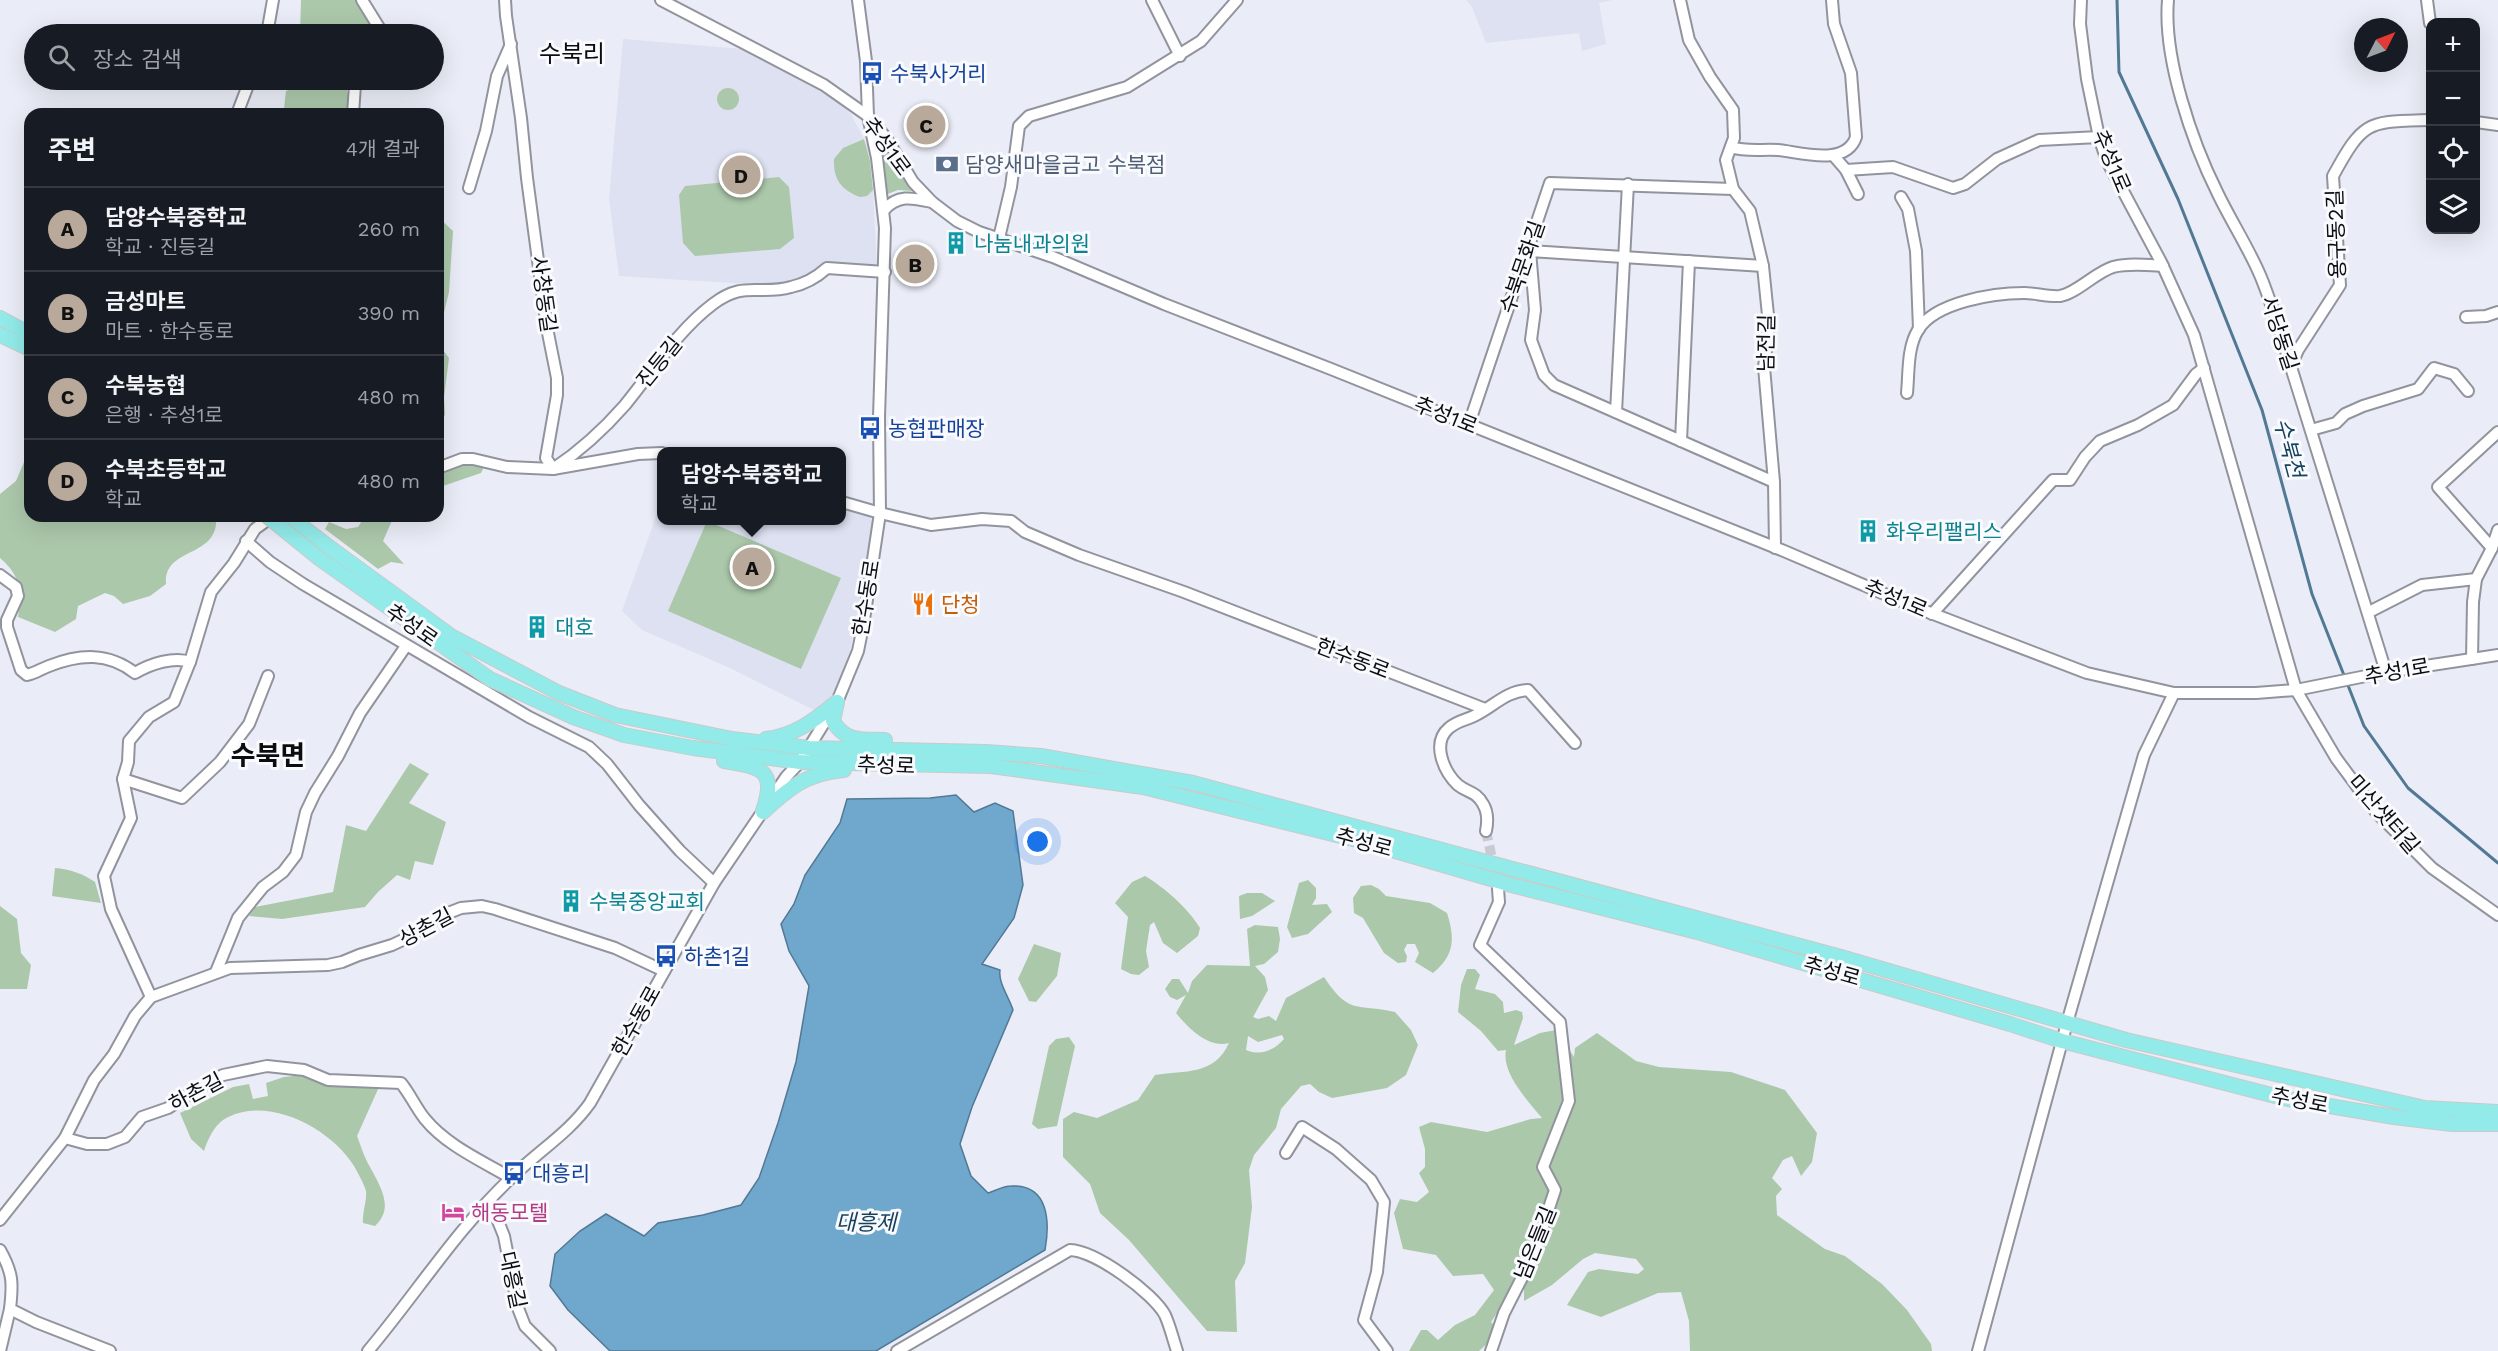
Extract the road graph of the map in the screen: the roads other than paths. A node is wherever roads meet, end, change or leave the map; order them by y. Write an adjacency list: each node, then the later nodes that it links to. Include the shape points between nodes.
1 (273, 0): 14 (street)
2 (362, 0): 15 (street)
3 (506, 0): 16 (street, 사창동길)
4 (661, 0): 22 (street, 추성1로, via 824,85)
5 (858, 0): 22 (street, 한수동로)
6 (1152, 0): 17 (street)
7 (1237, 0): 17 (street, via 1201,40)
8 (1680, 0): 27 (street, 남전길, via 1689,40 1733,110)
9 (1832, 0): 28 (street, via 1834,24 1851,74 1856,137 1853,144)
10 (2081, 0): 26 (street, 추성1로, via 2087,79)
11 (2168, 0): 50 (street, 서당동길, via 2170,56 2196,142 2216,191 2260,274)
12 (2427, 0): 13 (street)
13 (2429, 18)
14 (269, 24)
15 (377, 24)
16 (511, 44): 31 (street, via 497,76); 61 (street, 사창동길, via 557,378 546,458)
17 (1180, 56): 37 (street, via 1127,87 1029,116 1019,126)
18 (246, 90): 20 (street)
19 (354, 90): 21 (street)
20 (239, 108)
21 (353, 108)
22 (868, 116): 35 (street, 추성1로); 36 (street, 한수동로)
23 (2426, 120): 50 (street, 용구동2길, via 2385,122 2367,128 2356,136 2333,176 2340,285)
24 (2480, 122): 25 (street)
25 (2498, 124)
26 (2099, 137): 29 (street, via 2039,140 1997,159 1965,184 1953,188 1893,167); 41 (street, 추성1로, via 2107,161)
27 (1731, 147): 28 (street); 32 (street, 남전길, via 1726,160)
28 (1833, 155): 29 (street)
29 (1846, 170): 33 (street)
30 (1628, 184): 32 (street, 수북문화길); 38 (street); 55 (street, 수북문화길, via 1550,183)
31 (469, 188)
32 (1733, 189): 40 (street, 남전길, via 1749,211)
33 (1858, 194)
34 (1901, 197): 46 (street, via 1908,209 1916,251)
35 (932, 202): 36 (street, via 903,198 894,200); 37 (street, 추성1로, via 957,221)
36 (884, 210): 42 (street, 한수동로)
37 (999, 238): 55 (street, 추성1로)
38 (1623, 257): 39 (street, 수북문화길); 54 (street); 54 (street, 수북문화길, via 1530,251 1535,310 1531,340 1544,375 1554,385)
39 (1689, 261): 40 (street, 수북문화길); 58 (street)
40 (1763, 266): 62 (street, 남전길, via 1769,325 1764,367)
41 (2163, 266): 46 (street, via 2111,267 2062,296 2024,293 1975,298 1927,319); 51 (street, 추성1로, via 2194,335)
42 (885, 272): 61 (street, 진등길, via 827,268 789,288 734,291 691,323 624,406 575,454); 64 (street, 한수동로)
43 (2498, 312): 44 (street)
44 (2466, 317)
45 (0, 318): 47 (main road)
46 (1919, 329): 53 (street, via 1910,354)
47 (24, 330)
48 (0, 335): 49 (main road)
49 (24, 346)
50 (2291, 367): 56 (street, 서당동길)
51 (2204, 368): 76 (street, via 2173,405 2100,441 2070,480 2053,480); 83 (street, 추성1로)
52 (2468, 391): 56 (street, via 2454,374 2434,368 2418,389 2363,406 2336,423)
53 (1907, 393)
54 (1616, 412): 58 (street, 수북문화길)
55 (1469, 424): 70 (street, 추성1로)
56 (2311, 430): 75 (street, 서당동길)
57 (2498, 432): 71 (street, via 2438,487)
58 (1681, 441): 62 (street, 수북문화길)
59 (657, 453): 61 (street)
60 (444, 466): 61 (street, via 473,459)
61 (553, 469)
62 (1774, 482): 70 (street, 남전길)
63 (846, 503): 64 (street)
64 (880, 513): 85 (street, 한수동로, via 858,651); 86 (street, 한수동로, via 931,525 982,519 1011,521 1025,532 1079,555)
65 (265, 522): 69 (street)
66 (276, 522): 72 (main road, 추성로, bridge)
67 (295, 522): 72 (main road, 추성로)
68 (2498, 531): 71 (street)
69 (246, 541): 77 (street, via 303,584); 80 (street, via 211,592)
70 (1775, 548): 76 (street, 추성1로)
71 (2492, 548): 74 (street)
72 (324, 553): 87 (main road, 추성로, via 490,679 573,717); 88 (main road, 추성로, via 451,636 558,693 615,715)
73 (0, 575): 80 (street, via 16,587 18,596 7,627 21,670 27,675 86,655 122,663 135,673 182,658)
74 (2476, 579): 75 (street, via 2422,585); 79 (street)
75 (2369, 612): 81 (street, 서당동길)
76 (1932, 614): 84 (street, 추성1로, via 2086,673)
77 (406, 646): 97 (street, via 589,747 680,851); 101 (street, via 360,713 315,793 296,855 238,918)
78 (2498, 655): 79 (street, 추성1로)
79 (2472, 659): 81 (street, 추성1로)
80 (190, 662): 94 (street, via 174,702 140,725 129,741)
81 (2382, 673): 83 (street, 추성1로)
82 (268, 676): 94 (street, via 249,724 220,762 182,798)
83 (2297, 689): 84 (street, 추성1로); 99 (street, 미산샛터길, via 2336,758 2376,812 2432,868)
84 (2174, 693): 103 (street, via 2144,755)
85 (837, 702): 88 (main road, via 794,732); 90 (street, 한수동로); 91 (main road, via 834,721 850,739 934,742)
86 (1485, 709): 89 (street, via 1515,691 1527,690); 96 (street, via 1446,729 1440,752 1450,777 1461,787 1472,790 1482,802 1487,812)
87 (624, 735): 92 (main road, 추성로); 95 (main road, via 666,750 752,766 769,782)
88 (747, 741): 90 (main road, 추성로)
89 (1575, 743)
90 (809, 748): 91 (main road, 추성로); 92 (street, 한수동로)
91 (1041, 756): 103 (main road, 추성로, via 1193,783 1841,957)
92 (800, 762): 93 (main road, 추성로); 95 (street, 한수동로)
93 (1002, 768): 95 (main road, via 829,771 784,792); 104 (main road, 추성로, via 1143,787 1362,841 1515,886 1701,933)
94 (123, 779): 102 (street, via 131,818 104,876 117,926)
95 (763, 812): 97 (street, 한수동로)
96 (1486, 831)
97 (714, 883): 100 (street, 한수동로)
98 (1498, 889): 121 (street, 넘은들길, via 1499,902 1480,945 1560,1022 1569,1101 1542,1167 1555,1190 1533,1256 1504,1313)
99 (2498, 915)
100 (664, 971): 101 (street, 상촌길, via 615,948 482,906 461,908 438,917 407,938 342,962); 109 (street, 한수동로, via 582,1114)
101 (216, 972): 102 (street, 상촌길)
102 (151, 997): 107 (street, via 94,1080)
103 (2067, 1023): 104 (street); 105 (main road, 추성로, via 2138,1043 2425,1108)
104 (2062, 1041): 106 (main road, 추성로, via 2283,1098 2394,1117 2452,1124); 122 (street)
105 (2498, 1112)
106 (2498, 1124)
107 (65, 1138): 109 (street, 하촌길, via 107,1144 125,1137 142,1117 168,1108 210,1081 267,1066 304,1070 328,1080 401,1083 425,1119 445,1137); 111 (street)
108 (1286, 1153): 120 (street, via 1302,1127 1336,1149 1371,1180 1384,1202 1377,1272 1364,1320)
109 (511, 1178): 110 (street, 한수동로)
110 (490, 1201): 116 (street, 한수동로, via 448,1246); 117 (street, 대흥길, via 504,1236 521,1317)
111 (0, 1220)
112 (0, 1250): 113 (street, via 14,1282)
113 (10, 1309): 114 (street); 115 (street)
114 (0, 1351)
115 (110, 1351)
116 (368, 1351)
117 (550, 1351)
118 (897, 1351): 119 (street, via 1070,1250 1110,1265 1148,1296 1164,1314)
119 (1178, 1351)
120 (1387, 1351)
121 (1491, 1351)
122 (1978, 1351)

